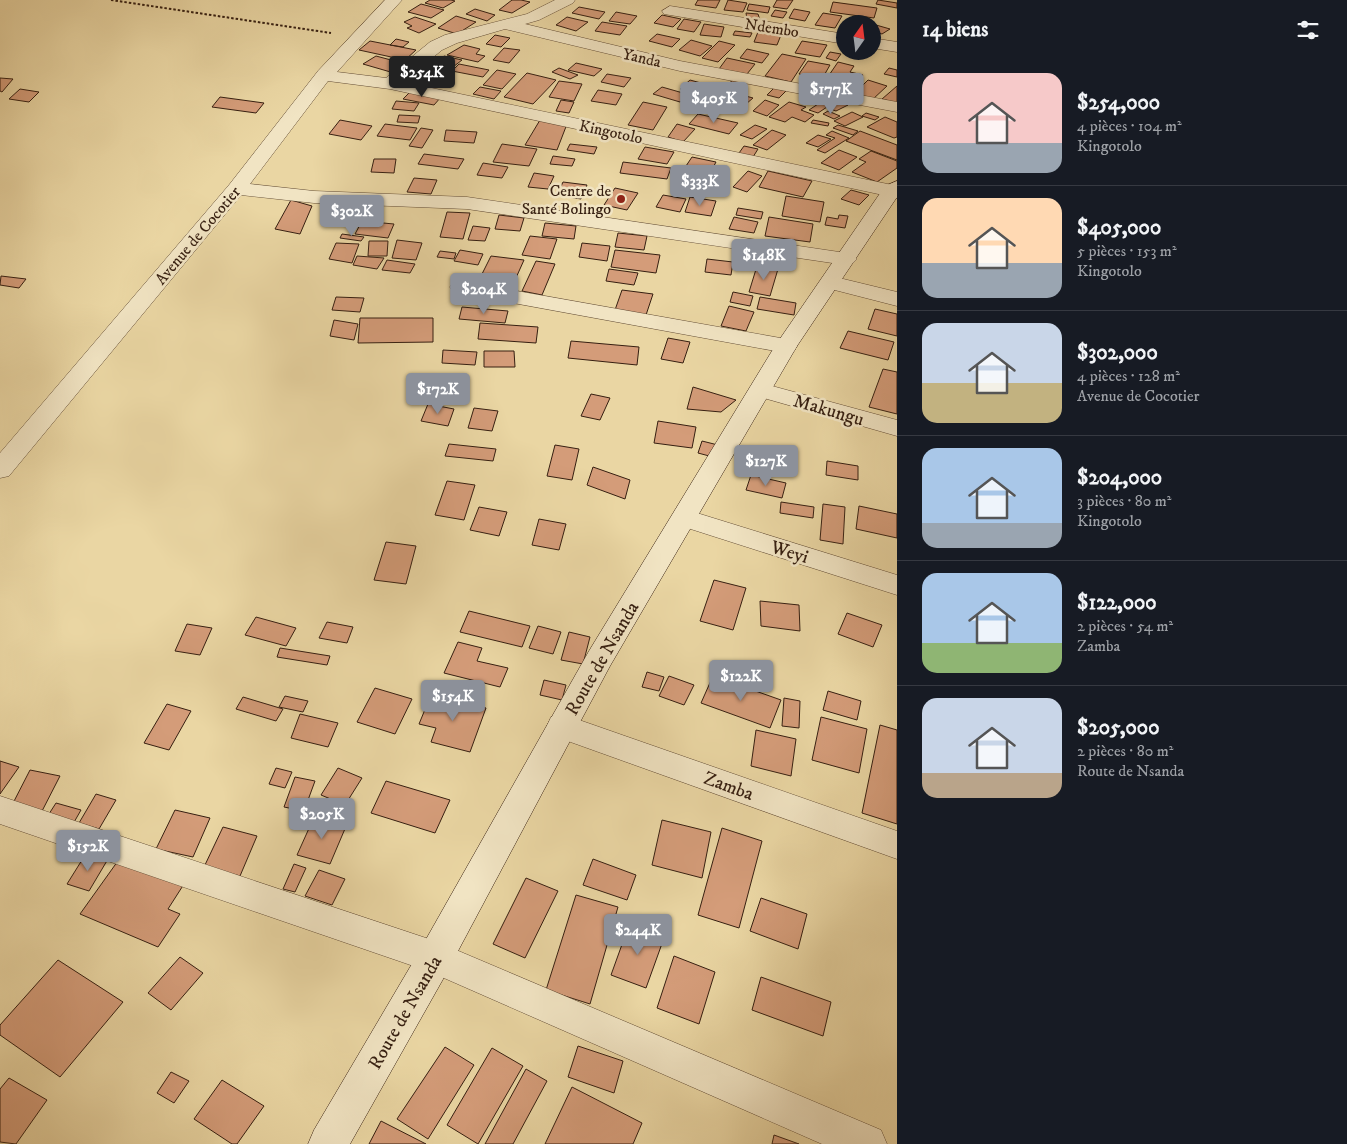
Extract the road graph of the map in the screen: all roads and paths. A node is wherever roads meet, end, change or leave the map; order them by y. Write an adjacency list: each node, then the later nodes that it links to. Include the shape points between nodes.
1 (112, 0): 6 (path)
2 (394, 0): 6 (street, Avenue de Cocotier)
3 (568, 0): 5 (street, via 533,17)
4 (670, 11): 7 (street, Ndembo)
5 (507, 24): 11 (street, via 436,46); 12 (street, Yanda, via 680,66)
6 (361, 37): 10 (street, Avenue de Cocotier)
7 (836, 38)
8 (881, 44): 9 (street)
9 (897, 47)
10 (324, 74): 11 (street, Kingotolo); 13 (street, Avenue de Cocotier)
11 (390, 84): 14 (street, Kingotolo)
12 (897, 107)
13 (236, 189): 15 (street, via 314,197 467,203); 22 (street, Avenue de Cocotier)
14 (895, 190): 15 (street, Route de Nsanda)
15 (846, 259): 16 (street, Route de Nsanda)
16 (830, 282): 18 (street); 19 (street, Route de Nsanda)
17 (461, 287): 19 (street)
18 (897, 299)
19 (786, 346): 20 (street, Route de Nsanda)
20 (761, 390): 21 (street, Makungu); 23 (street, Route de Nsanda)
21 (897, 428)
22 (0, 470)
23 (684, 518): 24 (street, Weyi); 25 (street, Route de Nsanda)
24 (897, 585)
25 (562, 726): 27 (street, Zamba); 28 (street, Route de Nsanda)
26 (0, 810): 28 (street)
27 (897, 845)
28 (435, 957): 29 (street, Route de Nsanda); 30 (street)
29 (328, 1144)
30 (867, 1144)

